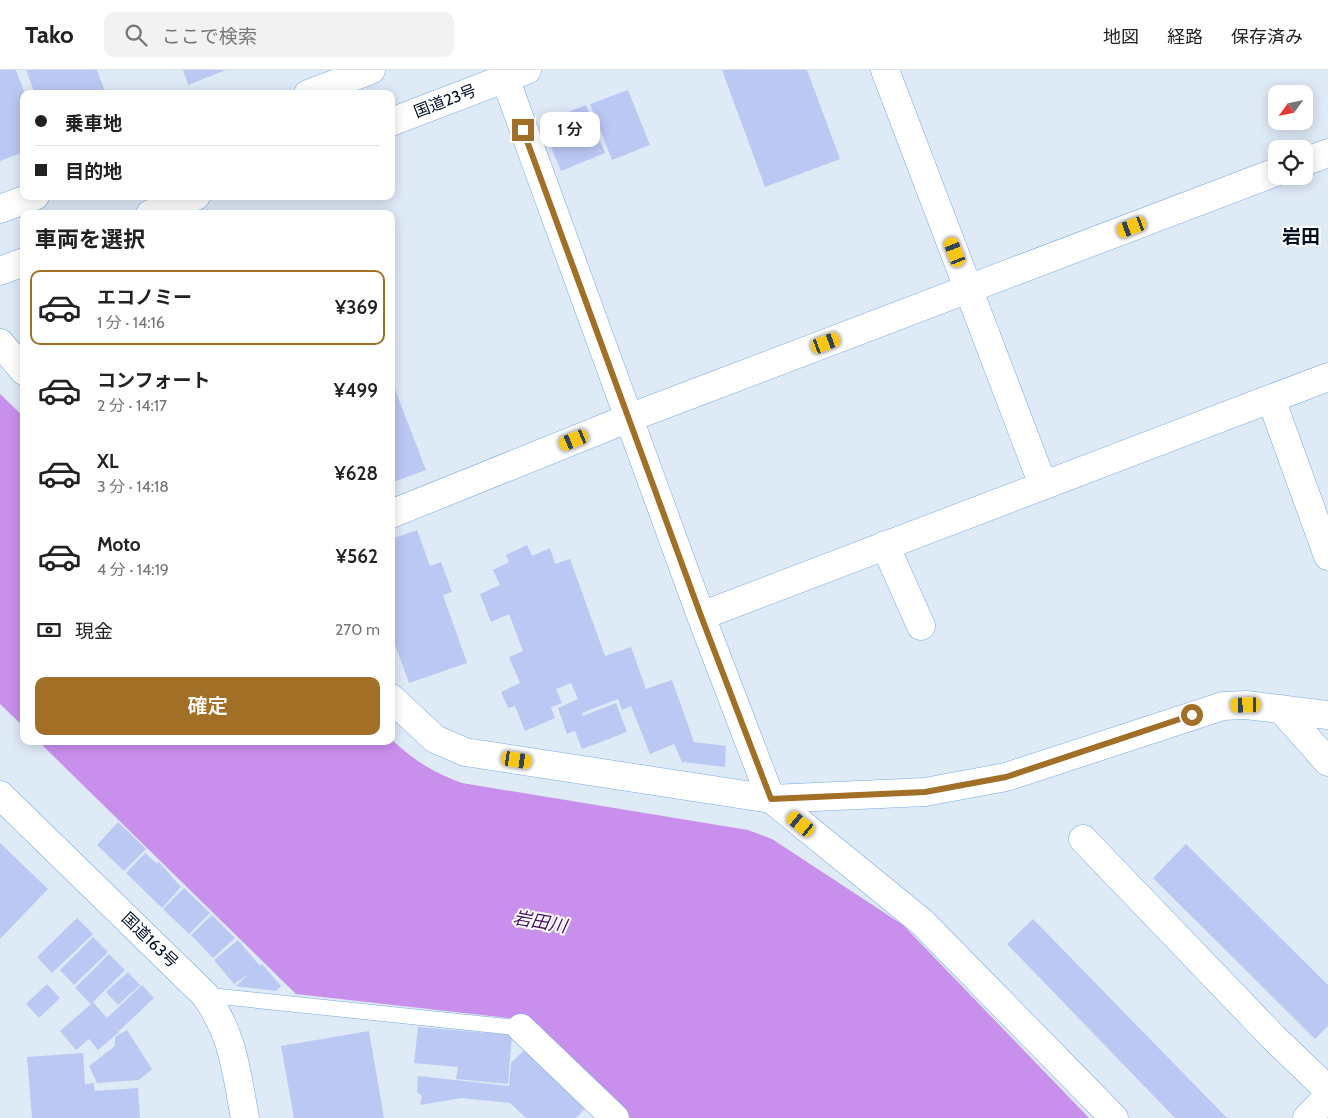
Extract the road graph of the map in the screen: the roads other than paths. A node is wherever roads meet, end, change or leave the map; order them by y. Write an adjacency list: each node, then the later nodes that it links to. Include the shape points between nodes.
1 (371, 70): 4 (main road)
2 (885, 70): 15 (main road)
3 (516, 74): 5 (main road, 国道23号); 20 (main road)
4 (318, 90)
5 (395, 120)
6 (1328, 152): 7 (main road)
7 (1313, 158)
8 (1268, 175): 15 (main road)
9 (24, 200): 11 (main road)
10 (186, 200): 12 (main road)
11 (0, 209)
12 (160, 210)
13 (20, 264): 14 (main road)
14 (0, 271)
15 (969, 288): 20 (main road); 21 (main road)
16 (0, 343): 17 (main road)
17 (20, 367)
18 (1328, 377): 19 (main road)
19 (1271, 399): 21 (main road); 24 (main road)
20 (629, 418): 22 (main road); 25 (main road)
21 (1043, 485): 23 (main road)
22 (395, 512)
23 (885, 545): 25 (main road); 26 (main road)
24 (1328, 556)
25 (701, 616): 32 (main road)
26 (920, 626)
27 (395, 702): 32 (main road, via 435,739 465,752)
28 (1281, 709): 29 (main road); 30 (main road); 32 (main road, via 1223,706 1006,777 925,792)
29 (1328, 715)
30 (1328, 762)
31 (0, 795): 34 (main road, 国道163号)
32 (771, 799): 40 (main road, via 922,922)
33 (1083, 840): 36 (main road)
34 (205, 995): 35 (lane); 38 (main road, 国道163号, via 226,1030)
35 (521, 1028): 39 (main road)
36 (1328, 1090)
37 (1328, 1097): 41 (main road)
38 (245, 1118)
39 (615, 1118)
40 (1114, 1118)
41 (1307, 1118)

